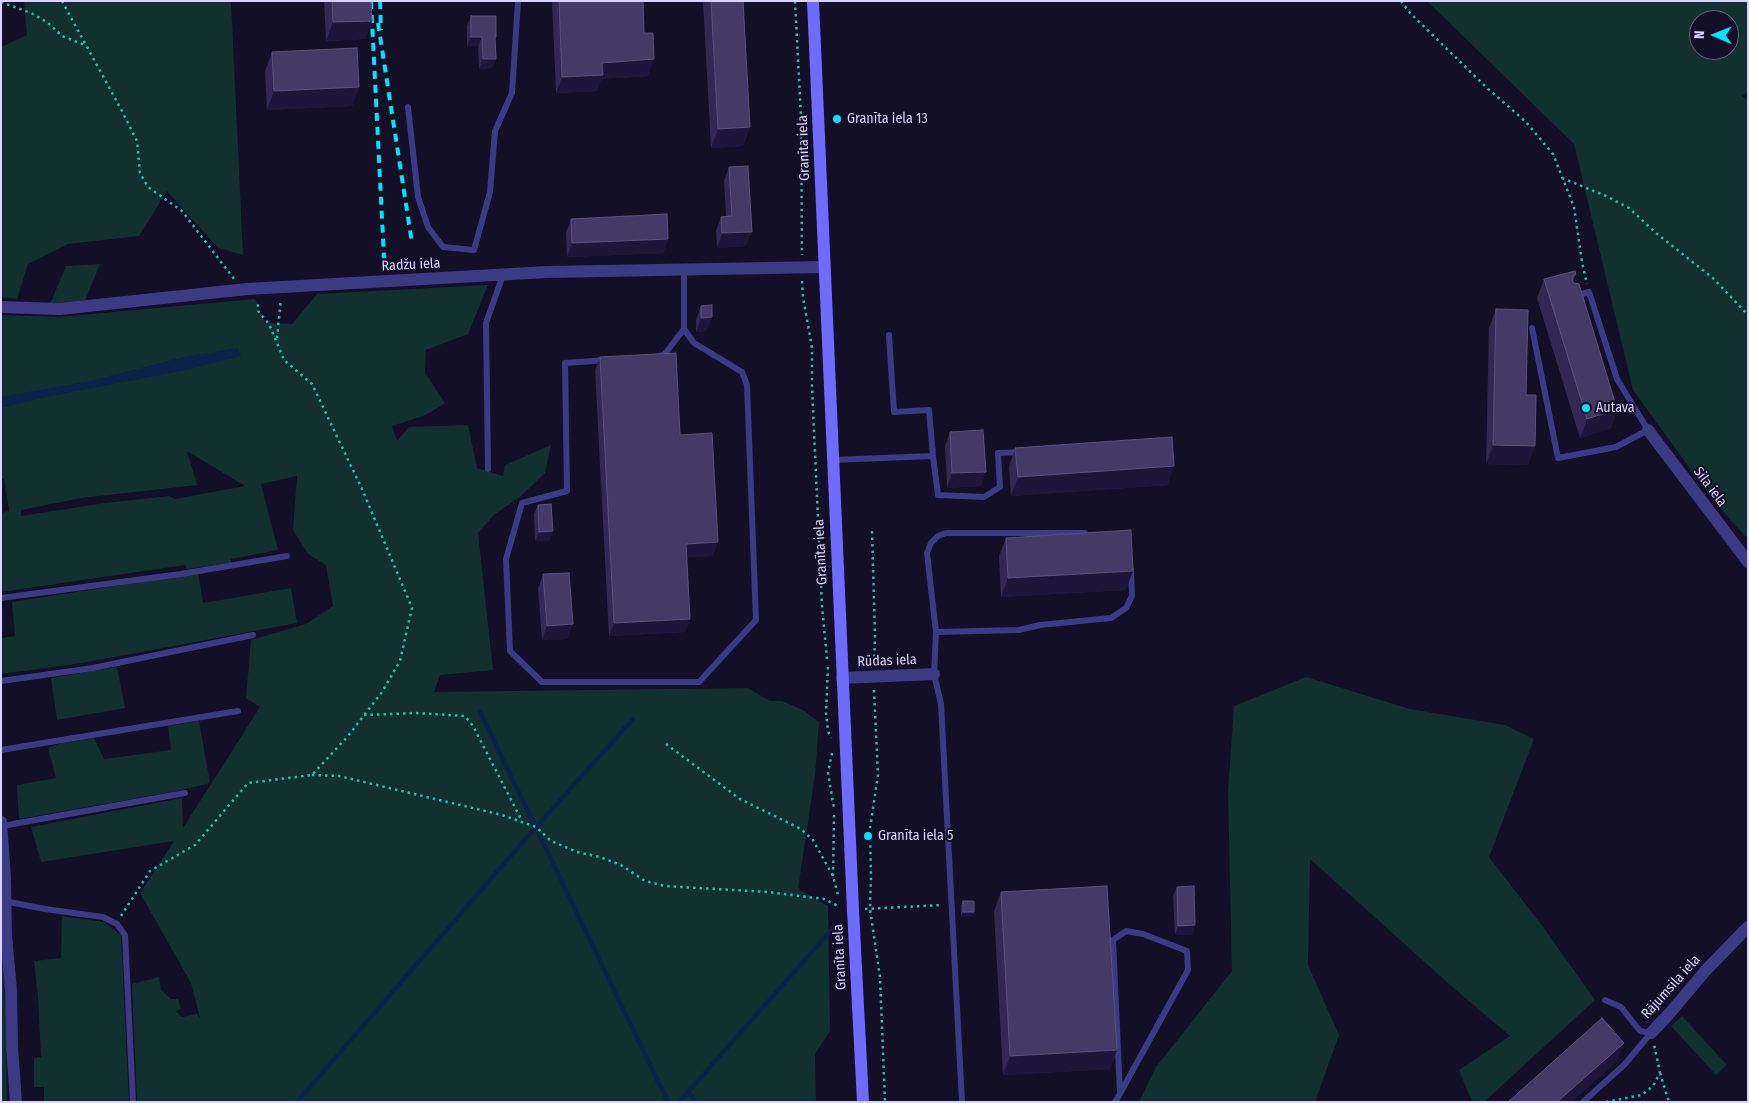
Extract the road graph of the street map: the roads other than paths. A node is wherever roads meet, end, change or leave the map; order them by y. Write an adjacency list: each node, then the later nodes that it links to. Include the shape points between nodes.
1 (518, 1): 3 (lane, via 512,93 495,131 490,192 474,250 443,248 428,227 418,197)
2 (813, 1): 4 (main road, Granīta iela)
3 (408, 107)
4 (824, 267): 5 (street, Radžu iela); 17 (main road, Granīta iela)
5 (684, 269): 6 (street, Radžu iela); 10 (lane)
6 (503, 275): 8 (street, Radžu iela, via 242,290 60,309); 18 (lane, via 486,323)
7 (1570, 298): 14 (lane, via 1589,292 1617,379)
8 (1, 307)
9 (1532, 328): 14 (lane, via 1558,458 1616,447)
10 (684, 329): 12 (lane, via 664,355); 13 (lane, via 694,343 742,372 747,385 756,620 699,682 542,682 510,651 506,559 522,503 567,491 565,364)
11 (889, 335): 16 (lane, via 894,412 929,410)
12 (655, 356)
13 (610, 360)
14 (1648, 430): 22 (street, Sila iela)
15 (1027, 451): 16 (lane, via 998,453 1000,487 984,496 938,496)
16 (933, 456): 17 (lane)
17 (832, 460): 27 (main road, Granīta iela)
18 (488, 469)
19 (1091, 534): 24 (lane, via 946,532 938,536 927,553)
20 (287, 556): 23 (lane)
21 (1131, 560): 24 (lane, via 1132,596 1126,608 1111,618 1019,630)
22 (1748, 562)
23 (1, 598)
24 (936, 632): 26 (lane)
25 (253, 634): 28 (lane, via 93,668)
26 (934, 674): 27 (street, Rūdas iela); 42 (lane, via 941,704)
27 (842, 678): 41 (main road, Granīta iela)
28 (1, 681)
29 (238, 711): 30 (lane)
30 (1, 750)
31 (185, 793): 33 (lane)
32 (1, 822): 33 (street)
33 (2, 826): 34 (street)
34 (3, 901): 39 (street); 40 (lane, via 103,918 116,923 125,935)
35 (1746, 933): 37 (street, Rājumsila iela)
36 (1605, 1000): 37 (lane, via 1620,1007 1640,1030)
37 (1651, 1032): 44 (lane, via 1624,1065)
38 (1120, 1094): 38 (lane, via 1113,940 1126,932 1143,934 1187,950 1188,970); 43 (lane)
39 (16, 1102)
40 (133, 1102)
41 (863, 1102)
42 (962, 1102)
43 (1115, 1102)
44 (1583, 1102)

